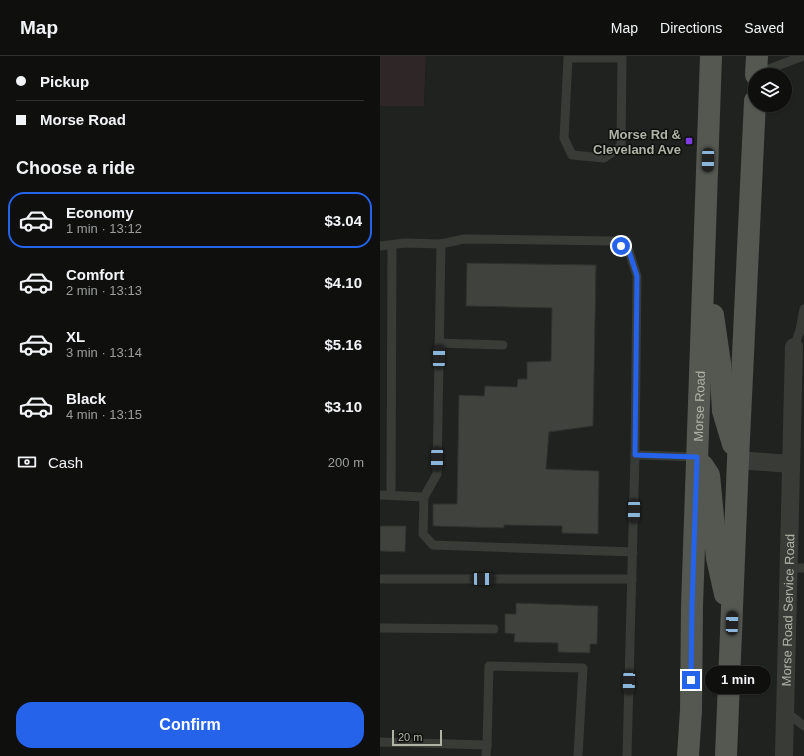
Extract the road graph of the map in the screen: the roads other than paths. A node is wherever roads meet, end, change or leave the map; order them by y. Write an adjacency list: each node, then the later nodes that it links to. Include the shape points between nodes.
1 (711, 56): 9 (main road, Morse Road)
2 (803, 56): 4 (lane)
3 (622, 57): 3 (lane, via 621,146 604,158 572,155 564,138 568,58)
4 (756, 68)
5 (754, 112): 17 (main road)
6 (440, 244): 7 (lane); 12 (lane); 15 (lane, via 464,239 612,241 629,251 637,276)
7 (392, 245): 8 (lane); 20 (lane)
8 (380, 246)
9 (705, 254): 16 (main road, Morse Road); 17 (main road, via 720,363 723,411)
10 (804, 309): 11 (lane)
11 (802, 330): 14 (lane)
12 (439, 343): 13 (lane); 21 (lane, via 437,474)
13 (503, 344)
14 (794, 347): 18 (street, Morse Road Service Road)
15 (635, 455): 16 (lane); 22 (lane)
16 (697, 457): 26 (main road, via 709,475 717,558); 36 (main road, Morse Road)
17 (738, 460): 18 (street); 26 (main road)
18 (790, 464): 23 (street, Morse Road Service Road)
19 (380, 495): 20 (lane)
20 (391, 495): 21 (lane)
21 (424, 497): 22 (lane, via 423,534 433,545)
22 (633, 552): 25 (lane)
23 (796, 568): 29 (street, Morse Road Service Road)
24 (380, 579): 25 (lane)
25 (632, 579): 35 (lane)
26 (732, 623): 37 (main road)
27 (380, 628): 28 (lane)
28 (494, 629)
29 (785, 711): 30 (lane); 38 (street, Morse Road Service Road)
30 (804, 726)
31 (380, 742): 32 (lane)
32 (487, 745): 33 (lane); 34 (lane, via 489,666 583,668)
33 (486, 756)
34 (578, 756)
35 (626, 756)
36 (688, 756)
37 (726, 756)
38 (784, 756)

